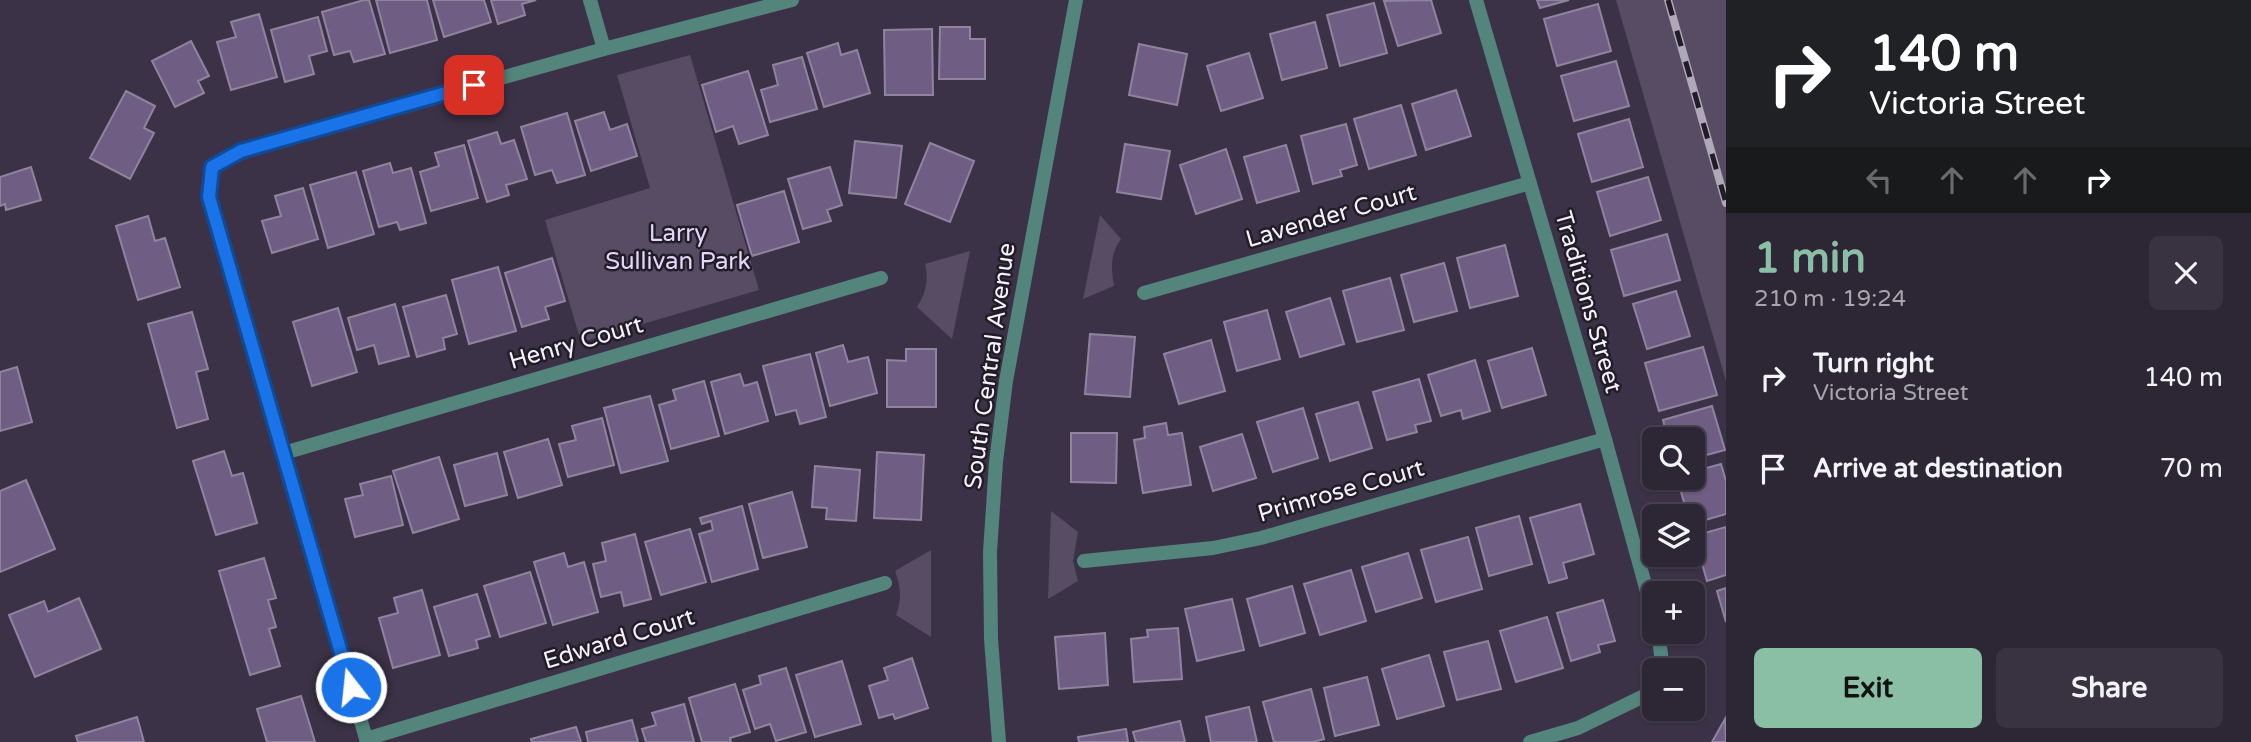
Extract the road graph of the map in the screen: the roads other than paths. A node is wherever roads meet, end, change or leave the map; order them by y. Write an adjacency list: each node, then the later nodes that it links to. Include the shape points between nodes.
1 (590, 0): 5 (street)
2 (792, 0): 5 (street)
3 (1076, 0): 16 (street, South Central Avenue, via 1006,381 996,462 990,627)
4 (1476, 0): 6 (street, Traditions Street)
5 (604, 49): 10 (street, via 241,151 212,167 209,197)
6 (1530, 183): 8 (street, Lavender Court); 9 (street, Traditions Street)
7 (881, 278): 10 (street, Henry Court)
8 (1144, 293)
9 (1605, 439): 11 (street, Primrose Court, via 1261,538 1213,548); 12 (street, Traditions Street)
10 (284, 453): 15 (street)
11 (1084, 561)
12 (1644, 581)
13 (885, 583): 15 (street, Edward Court)
14 (1642, 693): 17 (street, via 1578,728)
15 (367, 741)
16 (999, 742)
17 (1530, 742)

